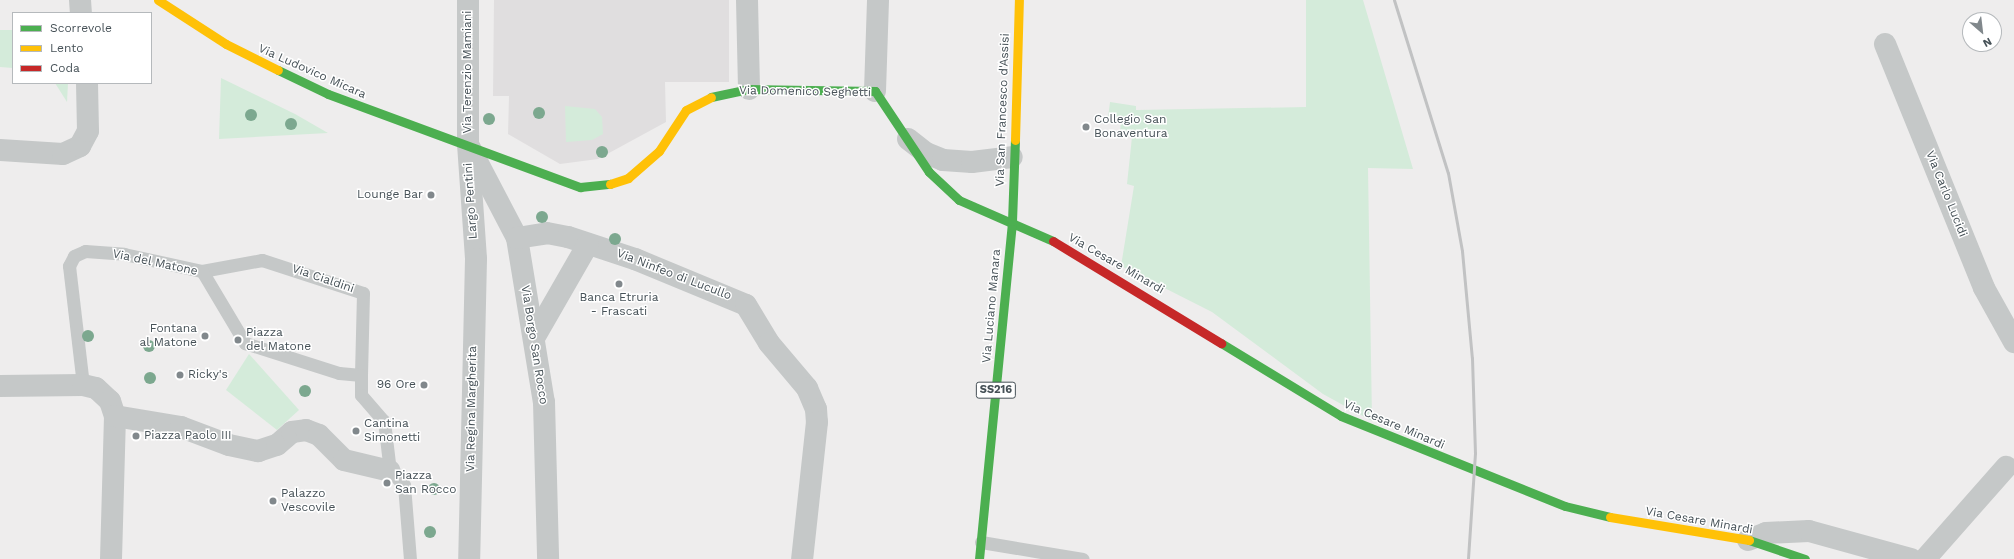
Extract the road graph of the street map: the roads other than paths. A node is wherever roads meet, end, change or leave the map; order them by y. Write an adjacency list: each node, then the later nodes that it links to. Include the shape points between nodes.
1 (80, 0): 7 (street)
2 (158, 0): 13 (street, Via Ludovico Micara, via 226,44 304,84 381,115)
3 (468, 0): 13 (street, Via Terenzio Mamiani)
4 (747, 0): 10 (street)
5 (878, 0): 11 (street)
6 (1019, 0): 15 (street, Via San Francesco d'Assisi / SS216)
7 (81, 12)
8 (1885, 44): 23 (street, Via Carlo Lucidi, via 1984,288)
9 (88, 84): 14 (street, via 88,131 80,146 63,154)
10 (749, 89): 11 (street, Via Domenico Seghetti); 13 (street, Via Domenico Seghetti, via 719,93 694,104 678,119 666,142 646,165 628,178 606,186 569,184)
11 (875, 91): 12 (street, Via Domenico Seghetti)
12 (903, 133): 15 (street, Via Domenico Seghetti, via 926,153 943,160 972,162); 17 (street, Via Domenico Seghetti, via 928,172 950,193 979,210)
13 (468, 144): 16 (street, Largo Pentini); 18 (street, Via Borgo San Rocco)
14 (0, 150)
15 (1012, 157): 17 (street, Via San Francesco d'Assisi / SS216)
16 (473, 220): 18 (street, via 486,218); 20 (street, Largo Pentini)
17 (1012, 221): 30 (street, Via Cesare Minardi, via 1052,240 1154,299 1300,394 1358,425 1577,510); 31 (street, Via Luciano Manara / SS216)
18 (514, 232): 19 (street, Via Ninfeo di Lucullo, via 547,233); 22 (street, Via Borgo San Rocco)
19 (588, 244): 22 (street); 36 (street, Via Ninfeo di Lucullo, via 737,299 751,310 769,343 803,382 814,402 817,422)
20 (476, 259): 34 (street, Via Regina Margherita)
21 (202, 271): 24 (lane, Via del Matone, via 245,343 330,370); 24 (lane, Via Cialdini, via 262,260 363,293); 25 (lane, Via del Matone, via 124,254 86,251 74,256 69,266)
22 (534, 338): 35 (street, Via Borgo San Rocco, via 545,426)
23 (2014, 342)
24 (361, 375): 29 (lane, via 361,395 384,420)
25 (83, 385): 26 (street); 27 (street, via 105,395)
26 (0, 386)
27 (115, 416): 29 (street, via 181,427 229,445 258,451 276,446 292,432 306,430 319,435 344,460); 32 (street)
28 (2006, 467): 41 (street)
29 (390, 471): 33 (lane, via 404,484)
30 (1748, 540): 39 (street, Via Cesare Minardi); 40 (street, via 1771,532 1809,532)
31 (981, 542): 37 (street, Via Luciano Manara / SS216); 38 (lane)
32 (111, 559)
33 (410, 559)
34 (469, 559)
35 (548, 559)
36 (802, 559)
37 (979, 559)
38 (1083, 559)
39 (1805, 559)
40 (1911, 559)
41 (1925, 559)

